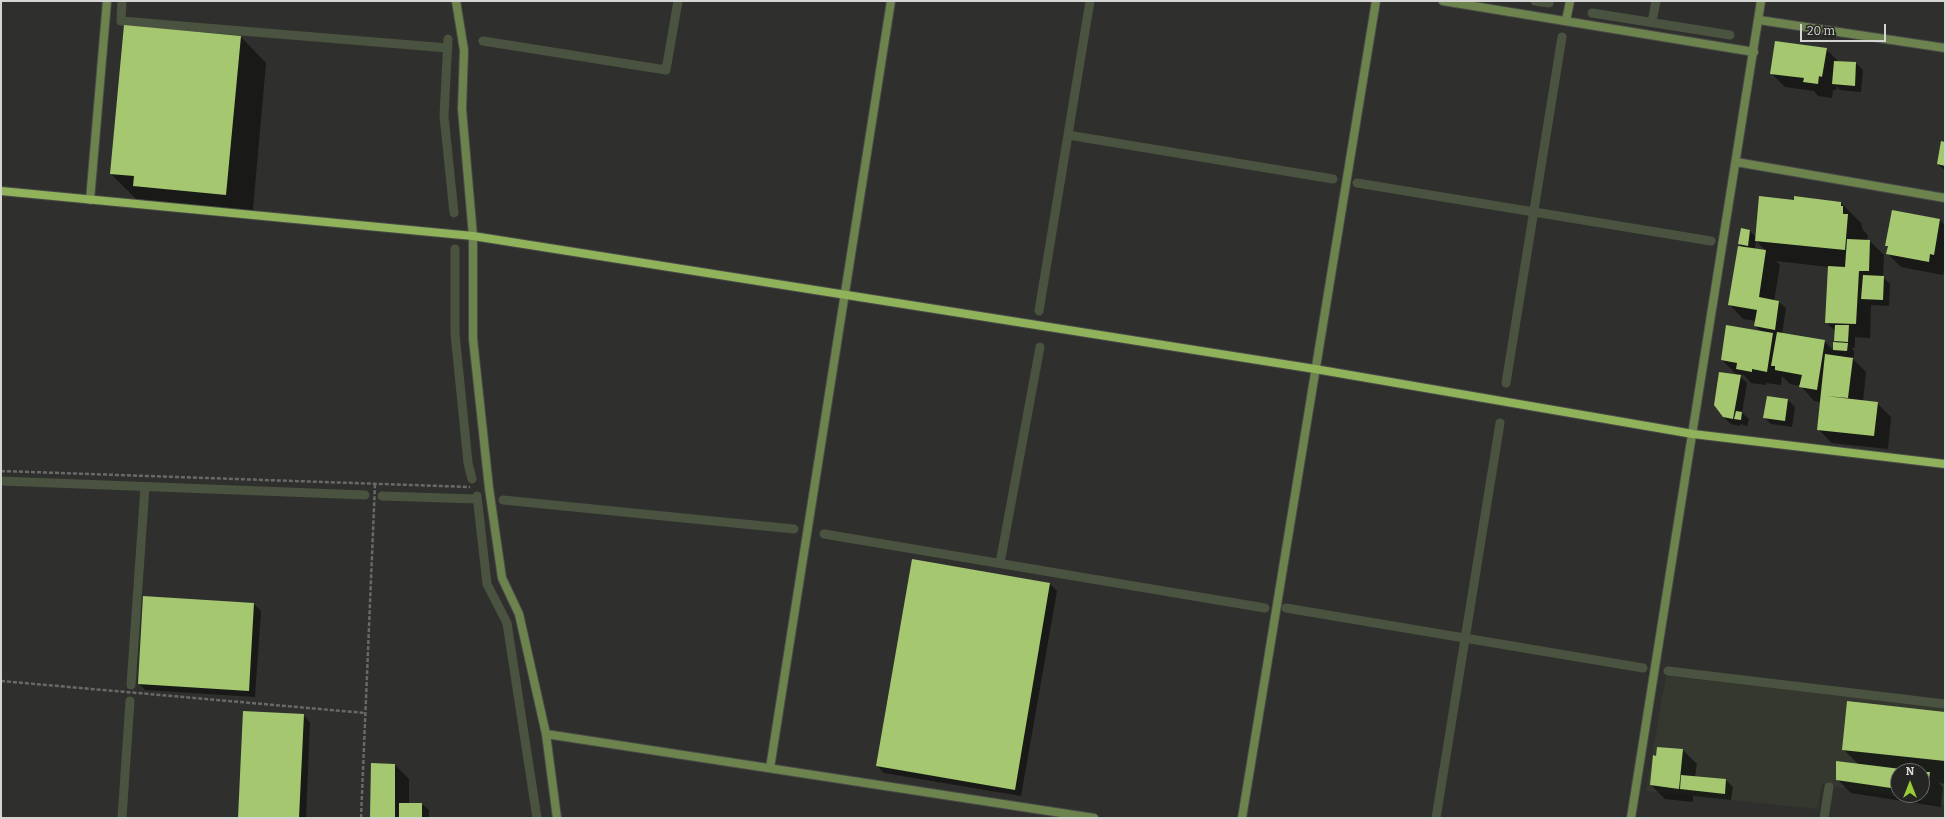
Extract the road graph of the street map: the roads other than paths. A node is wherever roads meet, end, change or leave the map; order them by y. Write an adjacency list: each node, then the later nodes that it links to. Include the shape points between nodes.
1 (102, 1): 2 (street)
2 (107, 1): 16 (street)
3 (456, 1): 17 (street, via 464,50 462,109)
4 (891, 1): 18 (street)
5 (1376, 1): 19 (street)
6 (1443, 1): 10 (street)
7 (1570, 1): 10 (street)
8 (1761, 1): 9 (street)
9 (1759, 20): 11 (street); 12 (street)
10 (1566, 21): 12 (street)
11 (1945, 48)
12 (1754, 52): 13 (street)
13 (1736, 162): 15 (street); 20 (street)
14 (1, 191): 16 (street)
15 (1945, 198)
16 (90, 200): 17 (street)
17 (473, 236): 18 (street); 22 (street, via 473,339 489,488 502,578 519,614)
18 (844, 296): 19 (street); 23 (street)
19 (1315, 370): 20 (street); 26 (street)
20 (1693, 434): 21 (street); 27 (street)
21 (1945, 464)
22 (546, 734): 23 (street); 24 (street)
23 (770, 768): 25 (street)
24 (557, 818)
25 (1094, 818)
26 (1242, 818)
27 (1631, 818)

